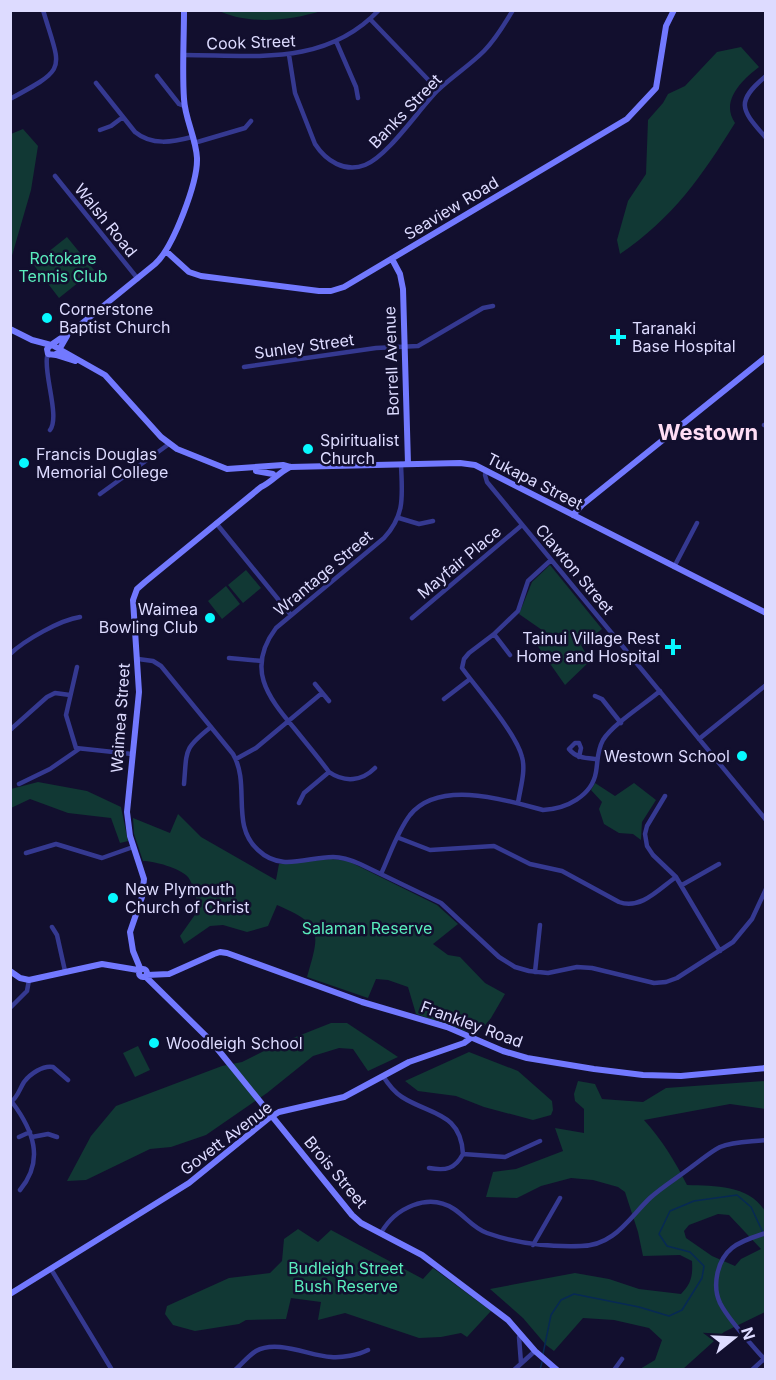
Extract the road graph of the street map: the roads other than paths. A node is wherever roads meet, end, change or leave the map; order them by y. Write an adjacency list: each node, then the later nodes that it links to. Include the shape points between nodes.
1 (43, 10): 15 (street, via 57,62 48,79)
2 (184, 10): 9 (street)
3 (379, 10): 6 (street, Cook Street)
4 (513, 10): 13 (street, Banks Street, via 485,50)
5 (674, 10): 24 (street, Seaview Road, via 666,26 657,85 631,115)
6 (370, 19): 7 (street, Cook Street); 13 (street)
7 (336, 42): 8 (street, Cook Street); 14 (street)
8 (289, 55): 9 (street, Cook Street); 13 (street, Banks Street, via 295,93 315,144 341,166 358,167 374,160)
9 (184, 56): 16 (street)
10 (157, 76): 16 (street)
11 (765, 76): 20 (street, via 751,88 744,106 746,115)
12 (96, 83): 17 (street)
13 (438, 90)
14 (358, 98)
15 (10, 99)
16 (184, 106): 21 (street)
17 (123, 117): 19 (street); 21 (street, via 139,136 154,142)
18 (251, 121): 21 (street, via 245,128)
19 (100, 130)
20 (765, 138)
21 (193, 140): 23 (street, via 197,158 194,179)
22 (55, 176): 25 (street, Walsh Road)
23 (167, 252): 24 (street, Seaview Road, via 189,272 201,276 325,291 344,288); 25 (street)
24 (392, 259): 31 (street, Borrell Avenue, via 402,279)
25 (138, 279): 28 (street)
26 (493, 306): 31 (street, Sunley Street, via 422,344)
27 (10, 329): 29 (street)
28 (68, 334): 30 (street); 32 (street)
29 (32, 340): 30 (street); 32 (street)
30 (51, 345): 32 (street, via 55,345)
31 (405, 347): 34 (street, Sunley Street); 37 (street, Borrell Avenue)
32 (53, 354): 35 (street, via 48,371 53,421); 36 (street, via 81,362 113,382)
33 (765, 357): 44 (street)
34 (244, 367)
35 (50, 430)
36 (169, 444): 38 (street, via 222,468); 43 (street)
37 (404, 464): 40 (street, Tukapa Street, via 460,463); 41 (street, Tukapa Street, via 290,467); 45 (street)
38 (249, 469): 39 (street); 41 (street)
39 (257, 471): 41 (street); 42 (street, via 262,477)
40 (486, 471): 44 (street, Tukapa Street); 49 (street, Clawton Street, via 487,482)
41 (272, 472): 42 (street, Waimea Street)
42 (261, 487): 47 (street, Waimea Street)
43 (100, 494)
44 (573, 515): 51 (street, Tukapa Street)
45 (399, 518): 46 (street, via 419,524); 54 (street, Wrantage Street, via 384,538)
46 (433, 521)
47 (216, 523): 54 (street); 61 (street, Waimea Street, via 135,592)
48 (697, 523): 51 (street)
49 (522, 525): 50 (street, Clawton Street); 56 (street, Mayfair Place)
50 (551, 560): 57 (street, via 528,581 518,610); 67 (street, Clawton Street)
51 (674, 567): 53 (street, Tukapa Street)
52 (765, 603): 53 (street)
53 (764, 612)
54 (291, 615): 62 (street, Wrantage Street, via 272,633)
55 (80, 617): 58 (street, via 24,643)
56 (412, 618)
57 (494, 634): 59 (street); 64 (street, via 464,659 462,668)
58 (10, 654)
59 (510, 655)
60 (229, 658): 62 (street)
61 (138, 659): 75 (street, via 161,666); 79 (street, Waimea Street, via 139,692)
62 (262, 661): 73 (street, Wrantage Street, via 266,690)
63 (77, 667): 69 (street)
64 (470, 679): 71 (street); 89 (street, via 514,738 523,758)
65 (315, 684): 68 (street)
66 (765, 685): 77 (street)
67 (660, 691): 74 (street); 77 (street, Clawton Street)
68 (322, 693): 72 (street); 73 (street)
69 (70, 696): 76 (street, via 54,693 46,697); 78 (street, via 66,715)
70 (595, 696): 74 (street)
71 (444, 699)
72 (329, 701)
73 (288, 721): 81 (street); 84 (street, Wrantage Street)
74 (621, 723): 82 (street, via 604,738)
75 (211, 727): 81 (street); 86 (street, via 190,744)
76 (10, 730)
77 (699, 739): 90 (street, Clawton Street)
78 (79, 749): 79 (street); 85 (street)
79 (132, 754): 92 (street, Waimea Street, via 127,812)
80 (579, 757): 82 (street)
81 (236, 759): 95 (street, via 242,781 244,830 261,854 292,863 339,857)
82 (596, 759): 89 (street, via 591,786 572,803 543,810)
83 (375, 768): 84 (street, via 354,780)
84 (329, 772): 88 (street, via 304,793)
85 (18, 784)
86 (184, 784)
87 (665, 796): 96 (street, via 648,826 646,843)
88 (299, 803)
89 (518, 803): 91 (street, via 480,796 438,797 419,806)
90 (765, 820)
91 (399, 838): 95 (street); 96 (street, via 430,850 494,846 530,864 562,871 627,904 646,899)
92 (133, 847): 93 (street, via 102,858 56,844); 102 (street, Waimea Street, via 144,879 130,932)
93 (26, 853)
94 (719, 864): 97 (street)
95 (381, 874): 105 (street, via 441,903 499,957 514,967)
96 (676, 877): 97 (street)
97 (682, 885): 101 (street)
98 (765, 889): 101 (street, via 752,919)
99 (540, 925): 105 (street)
100 (52, 927): 104 (street)
101 (720, 951): 105 (street, via 677,978 660,983 585,967)
102 (139, 970): 104 (street, via 102,964); 106 (street, Brois Street)
103 (10, 971): 107 (street)
104 (65, 972): 107 (street)
105 (535, 972)
106 (147, 976): 109 (street, Frankley Road, via 169,974 214,954 227,953 362,1002); 114 (street, Brois Street, via 200,1029)
107 (28, 980): 108 (street, via 27,991)
108 (10, 1008)
109 (472, 1036): 110 (street, Frankley Road, via 503,1052 527,1058 631,1074 687,1075); 111 (street, Govett Avenue, via 464,1043 420,1057)
110 (765, 1068)
111 (383, 1076): 114 (street, Govett Avenue, via 344,1097); 120 (street, via 403,1098 446,1118 459,1134)
112 (68, 1080): 113 (street, via 53,1067 44,1067 26,1080)
113 (11, 1102): 115 (street)
114 (272, 1116): 124 (street, Brois Street, via 352,1215); 127 (street, Govett Avenue, via 189,1183)
115 (31, 1134): 116 (street); 117 (street); 122 (street, via 32,1168)
116 (19, 1137)
117 (57, 1137)
118 (765, 1140): 126 (street, via 714,1151 652,1196 624,1227 605,1241 585,1246)
119 (540, 1141): 120 (street, via 505,1157)
120 (463, 1154): 121 (street, via 448,1170)
121 (429, 1168)
122 (20, 1190)
123 (560, 1198): 126 (street)
124 (381, 1233): 126 (street, via 404,1209 435,1202 451,1207 486,1233); 129 (street, Brois Street, via 422,1255 508,1320)
125 (765, 1233): 133 (street, via 745,1240 726,1254 716,1288 722,1306)
126 (533, 1245)
127 (51, 1269): 128 (street, Govett Avenue); 135 (street)
128 (10, 1294)
129 (521, 1335): 131 (street, Brois Street); 134 (street)
130 (368, 1350): 136 (street, via 331,1357 265,1348)
131 (539, 1355): 134 (street); 138 (street, Brois Street)
132 (622, 1359): 139 (street)
133 (765, 1360): 140 (street)
134 (521, 1363): 137 (street)
135 (112, 1370)
136 (235, 1370)
137 (514, 1370)
138 (557, 1370)
139 (614, 1370)
140 (752, 1370)

